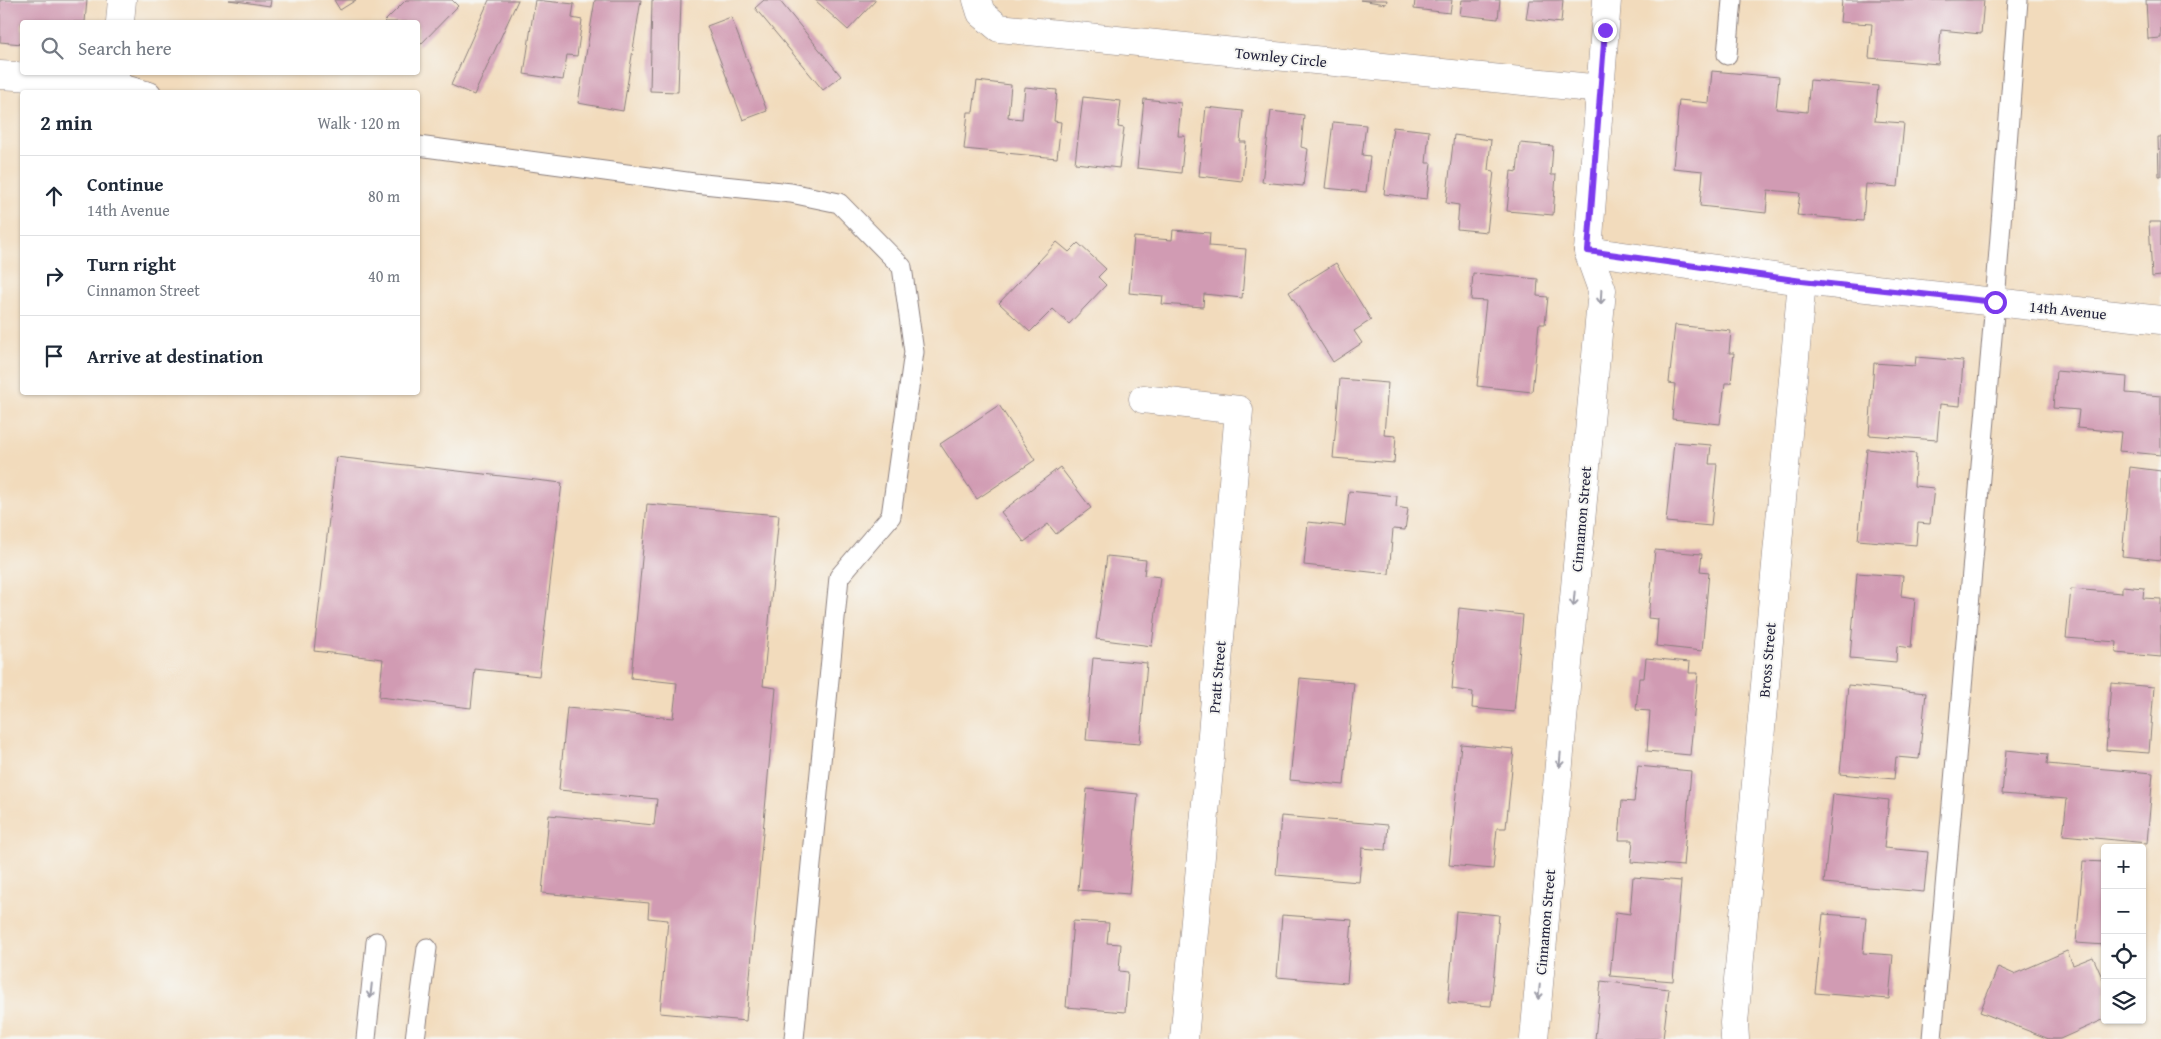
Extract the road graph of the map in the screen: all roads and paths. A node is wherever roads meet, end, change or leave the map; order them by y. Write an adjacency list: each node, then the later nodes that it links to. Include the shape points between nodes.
1 (122, 0): 6 (street)
2 (977, 0): 10 (street, Townley Circle, via 981,13 999,28)
3 (1607, 0): 10 (street, Cinnamon Street)
4 (1732, 0): 7 (lane)
5 (2018, 0): 15 (lane)
6 (120, 20)
7 (1727, 55)
8 (0, 75): 9 (street)
9 (115, 77): 11 (lane)
10 (1601, 89): 13 (street, Cinnamon Street)
11 (146, 90)
12 (420, 146): 22 (lane, via 791,193 839,203 902,267 913,362 891,516 839,577)
13 (1588, 251): 14 (street, 14th Avenue); 24 (street, Cinnamon Street, one-way to 24, via 1602,290)
14 (1802, 281): 15 (street, 14th Avenue); 25 (street, Bross Street)
15 (1995, 302): 16 (street, 14th Avenue); 26 (lane)
16 (2161, 320)
17 (1143, 399): 23 (street, Pratt Street, via 1239,410)
18 (376, 942): 20 (lane, one-way to 20)
19 (427, 948): 21 (lane)
20 (366, 1039)
21 (415, 1039)
22 (794, 1039)
23 (1184, 1039)
24 (1534, 1039)
25 (1735, 1039)
26 (1932, 1039)

